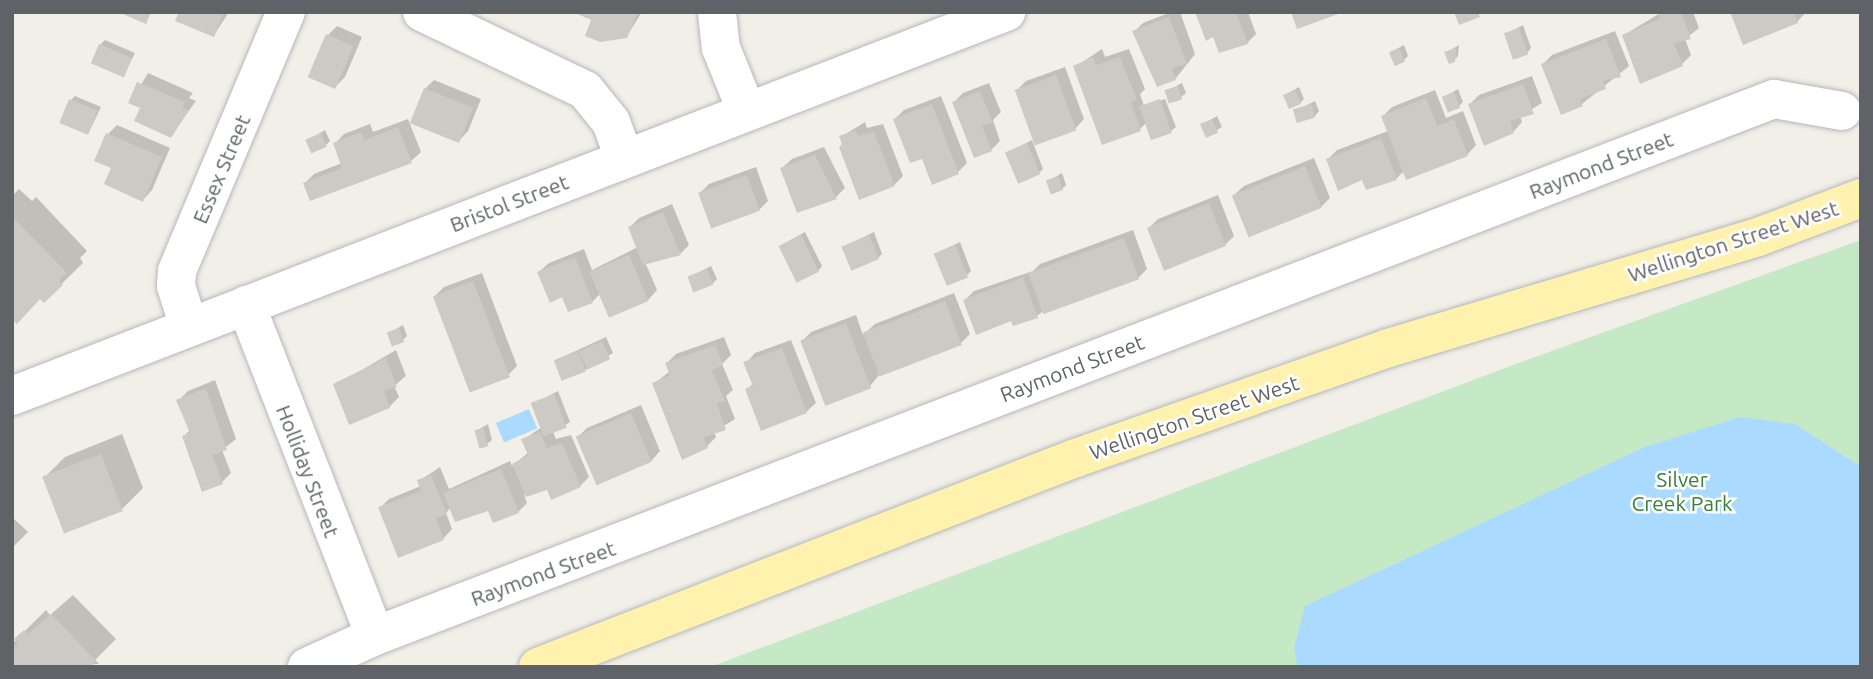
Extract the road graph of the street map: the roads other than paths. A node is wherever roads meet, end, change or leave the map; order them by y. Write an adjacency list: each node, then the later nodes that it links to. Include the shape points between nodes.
1 (286, 12): 10 (street, Essex Street, via 177,271 176,286)
2 (422, 12): 7 (street, via 585,90 611,122)
3 (717, 12): 5 (street, via 721,48)
4 (1006, 12): 5 (street, Bristol Street)
5 (746, 110): 7 (street, Bristol Street)
6 (1842, 111): 12 (street, Raymond Street, via 1774,99)
7 (624, 158): 9 (street, Bristol Street)
8 (1861, 198): 14 (main road, Wellington Street West, via 1758,237 1385,349 1086,454)
9 (246, 305): 10 (street, Bristol Street); 12 (street, Holliday Street)
10 (189, 327): 11 (street, Bristol Street)
11 (12, 396)
12 (375, 636): 13 (street, Raymond Street)
13 (307, 667)
14 (538, 667)

